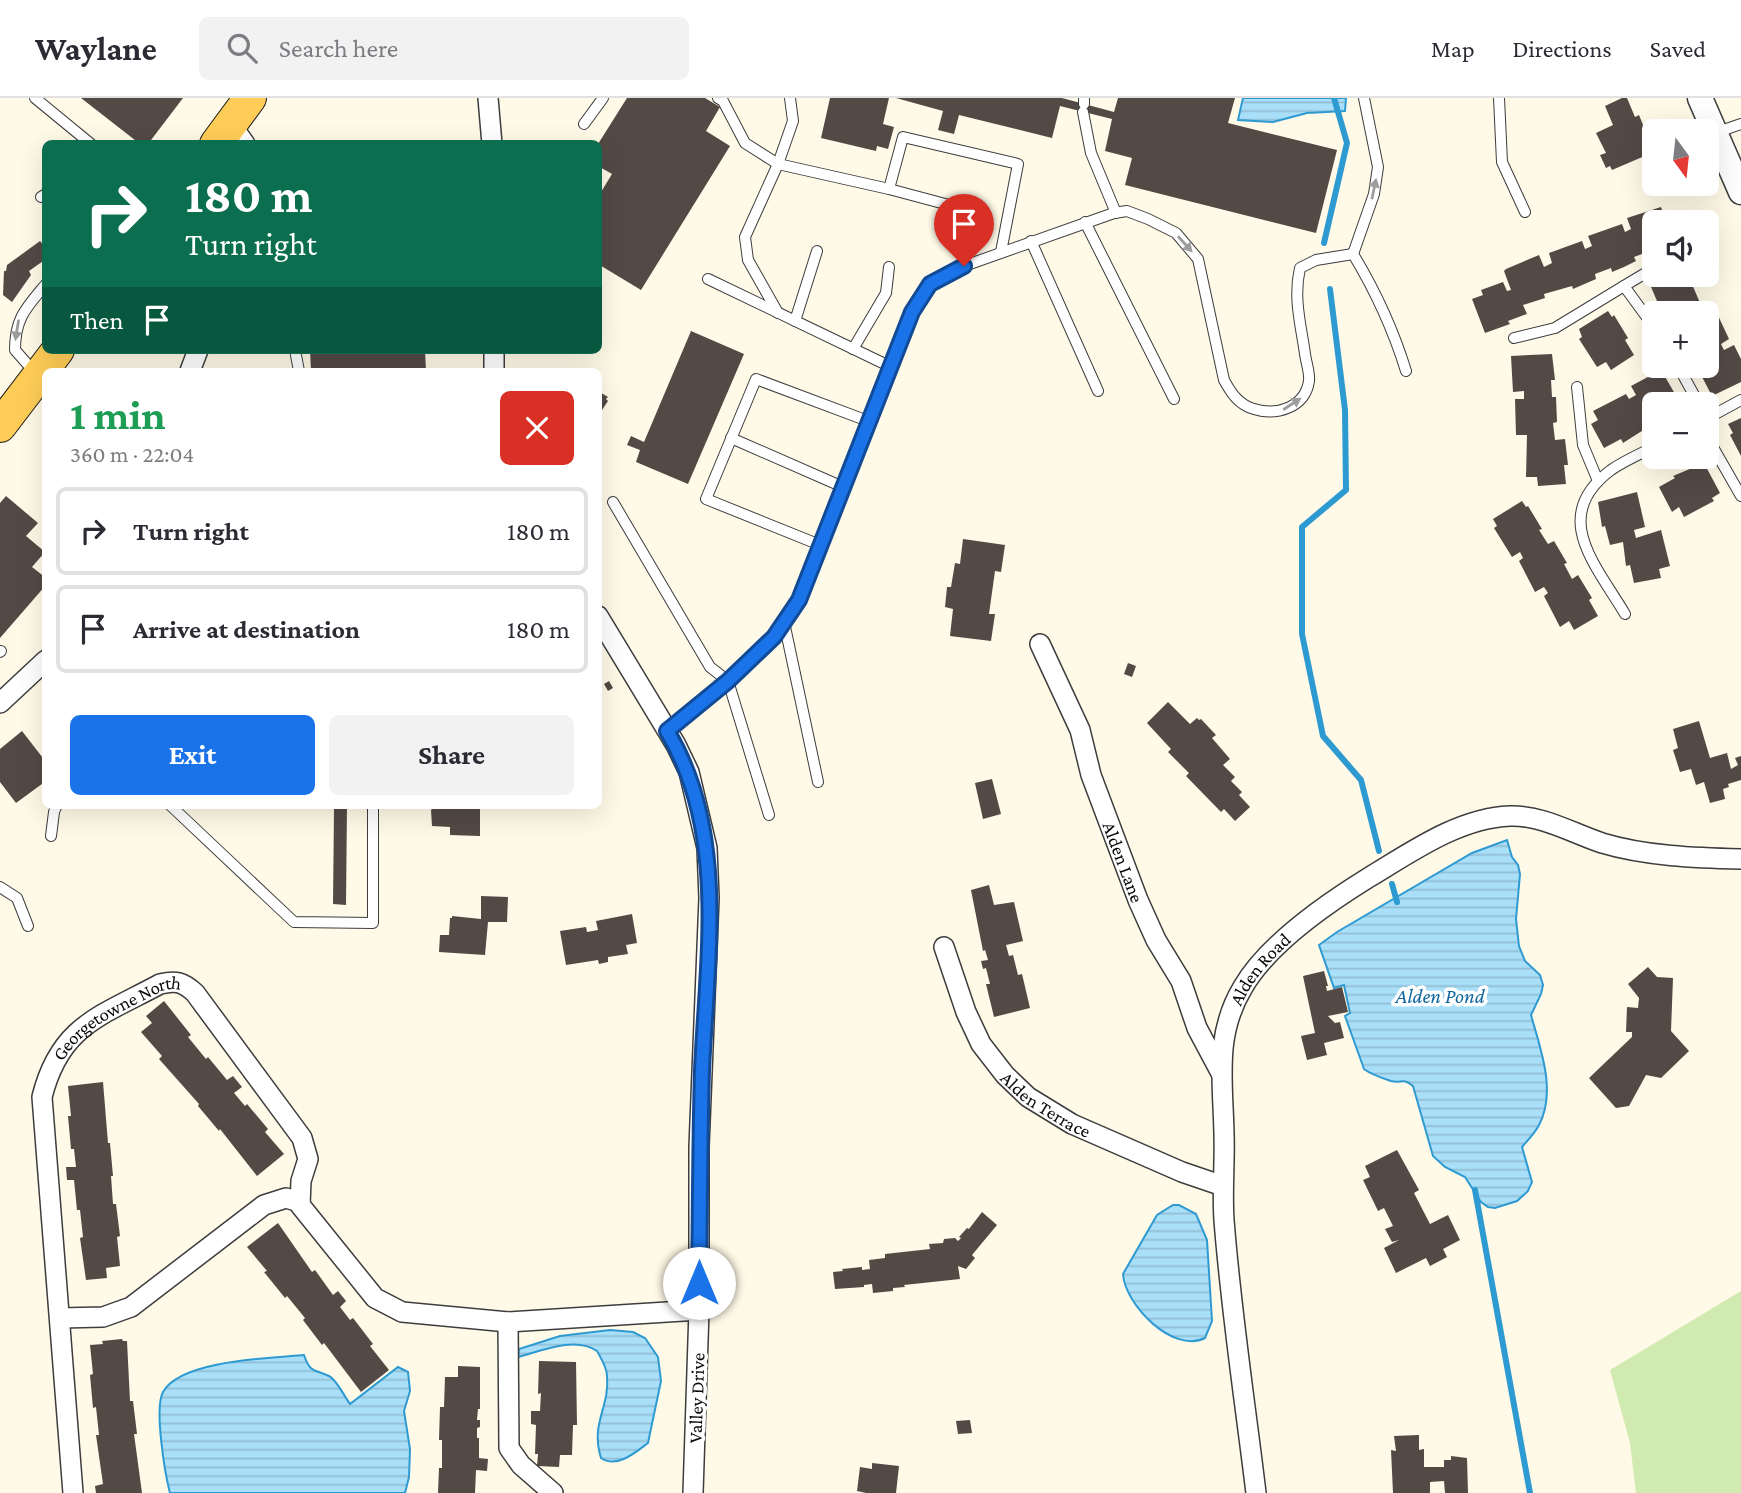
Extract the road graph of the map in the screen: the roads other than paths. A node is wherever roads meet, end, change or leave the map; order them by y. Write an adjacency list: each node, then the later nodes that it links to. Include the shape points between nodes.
1 (35, 98): 16 (lane)
2 (250, 98): 15 (main road)
3 (488, 98): 17 (street)
4 (603, 98): 12 (lane)
5 (718, 98): 19 (lane, via 745,143)
6 (790, 98): 19 (lane, via 793,121)
7 (1364, 98): 29 (lane, one-way to 7, via 1374,194 1378,167)
8 (1499, 98): 24 (lane, via 1502,162)
9 (1700, 98): 11 (street)
10 (1084, 105): 23 (lane, via 1091,153)
11 (1709, 119)
12 (584, 124)
13 (1741, 124): 14 (lane)
14 (1719, 132)
15 (230, 137)
16 (86, 140)
17 (492, 140)
18 (1719, 142): 21 (street)
19 (778, 164): 20 (lane); 36 (lane, via 745,237 748,260)
20 (889, 189): 22 (lane); 28 (lane, via 903,137 1018,164)
21 (1741, 192)
22 (964, 209)
23 (1121, 212): 25 (lane); 29 (lane, one-way to 29, via 1176,233 1198,259 1224,380 1231,394 1265,413 1293,406 1303,397 1309,381 1295,289 1300,268 1316,260)
24 (1525, 212)
25 (1085, 222): 26 (lane); 48 (lane)
26 (1031, 241): 28 (lane); 47 (lane)
27 (817, 251): 37 (lane)
28 (1001, 252): 41 (lane, via 930,284 912,312)
29 (1353, 254): 44 (lane, via 1375,290)
30 (889, 267): 39 (lane, via 886,293)
31 (1642, 275): 33 (lane)
32 (708, 279): 36 (lane)
33 (1624, 286): 35 (lane); 38 (lane, via 1555,328)
34 (42, 289): 45 (lane, one-way to 45, via 19,317 15,331 15,350)
35 (1642, 311)
36 (778, 313): 37 (lane)
37 (795, 321): 39 (lane)
38 (1514, 338)
39 (853, 349): 41 (lane)
40 (55, 354): 42 (main road)
41 (889, 366): 51 (lane)
42 (44, 368)
43 (42, 371): 45 (main road)
44 (1406, 371)
45 (38, 376): 52 (main road)
46 (1577, 387): 56 (lane, via 1583,445)
47 (1098, 391)
48 (1174, 399)
49 (1741, 400): 50 (lane)
50 (1719, 411)
51 (868, 421): 53 (lane, via 755,379); 57 (lane)
52 (0, 426)
53 (731, 438): 57 (lane); 60 (lane, via 706,499)
54 (1642, 453): 56 (lane)
55 (1719, 458): 58 (lane)
56 (1598, 481): 61 (lane, via 1583,500 1580,532)
57 (843, 487): 60 (lane)
58 (1741, 496)
59 (613, 502): 66 (lane, via 710,667)
60 (820, 545): 62 (lane, via 799,600)
61 (1625, 614)
62 (784, 622): 66 (lane); 69 (lane)
63 (602, 624): 68 (street, Valley Drive)
64 (1040, 644): 79 (street, Alden Lane, via 1080,730 1091,775 1138,900 1181,981 1197,1028)
65 (42, 664): 67 (street)
66 (728, 681): 68 (lane); 73 (lane)
67 (0, 703)
68 (667, 731): 82 (street, Valley Drive, via 690,772 707,848)
69 (818, 782)
70 (55, 809): 74 (lane)
71 (174, 809): 72 (lane, via 294,922 373,923)
72 (373, 809)
73 (769, 816)
74 (51, 836)
75 (1741, 859): 79 (street, Alden Road, via 1647,852 1604,843 1531,817 1497,817 1466,825 1371,876 1284,938 1242,988 1225,1026)
76 (0, 887): 77 (lane, via 17,898)
77 (28, 926)
78 (944, 947): 80 (street, Alden Terrace, via 981,1044 1028,1097 1072,1124)
79 (1221, 1073): 80 (street, Alden Road)
80 (1223, 1186): 88 (street, Alden Road)
81 (300, 1202): 83 (street, via 286,1198 264,1205 131,1307 103,1317); 83 (street, Georgetowne North, via 308,1159 302,1138 195,993 184,983 160,984 77,1031 48,1072 42,1097); 84 (street, via 375,1298 402,1312)
82 (699, 1310): 84 (street); 87 (street, Valley Drive)
83 (60, 1318): 85 (street, Georgetowne North)
84 (508, 1322): 86 (street, via 509,1448)
85 (73, 1493)
86 (553, 1493)
87 (693, 1493)
88 (1256, 1493)

